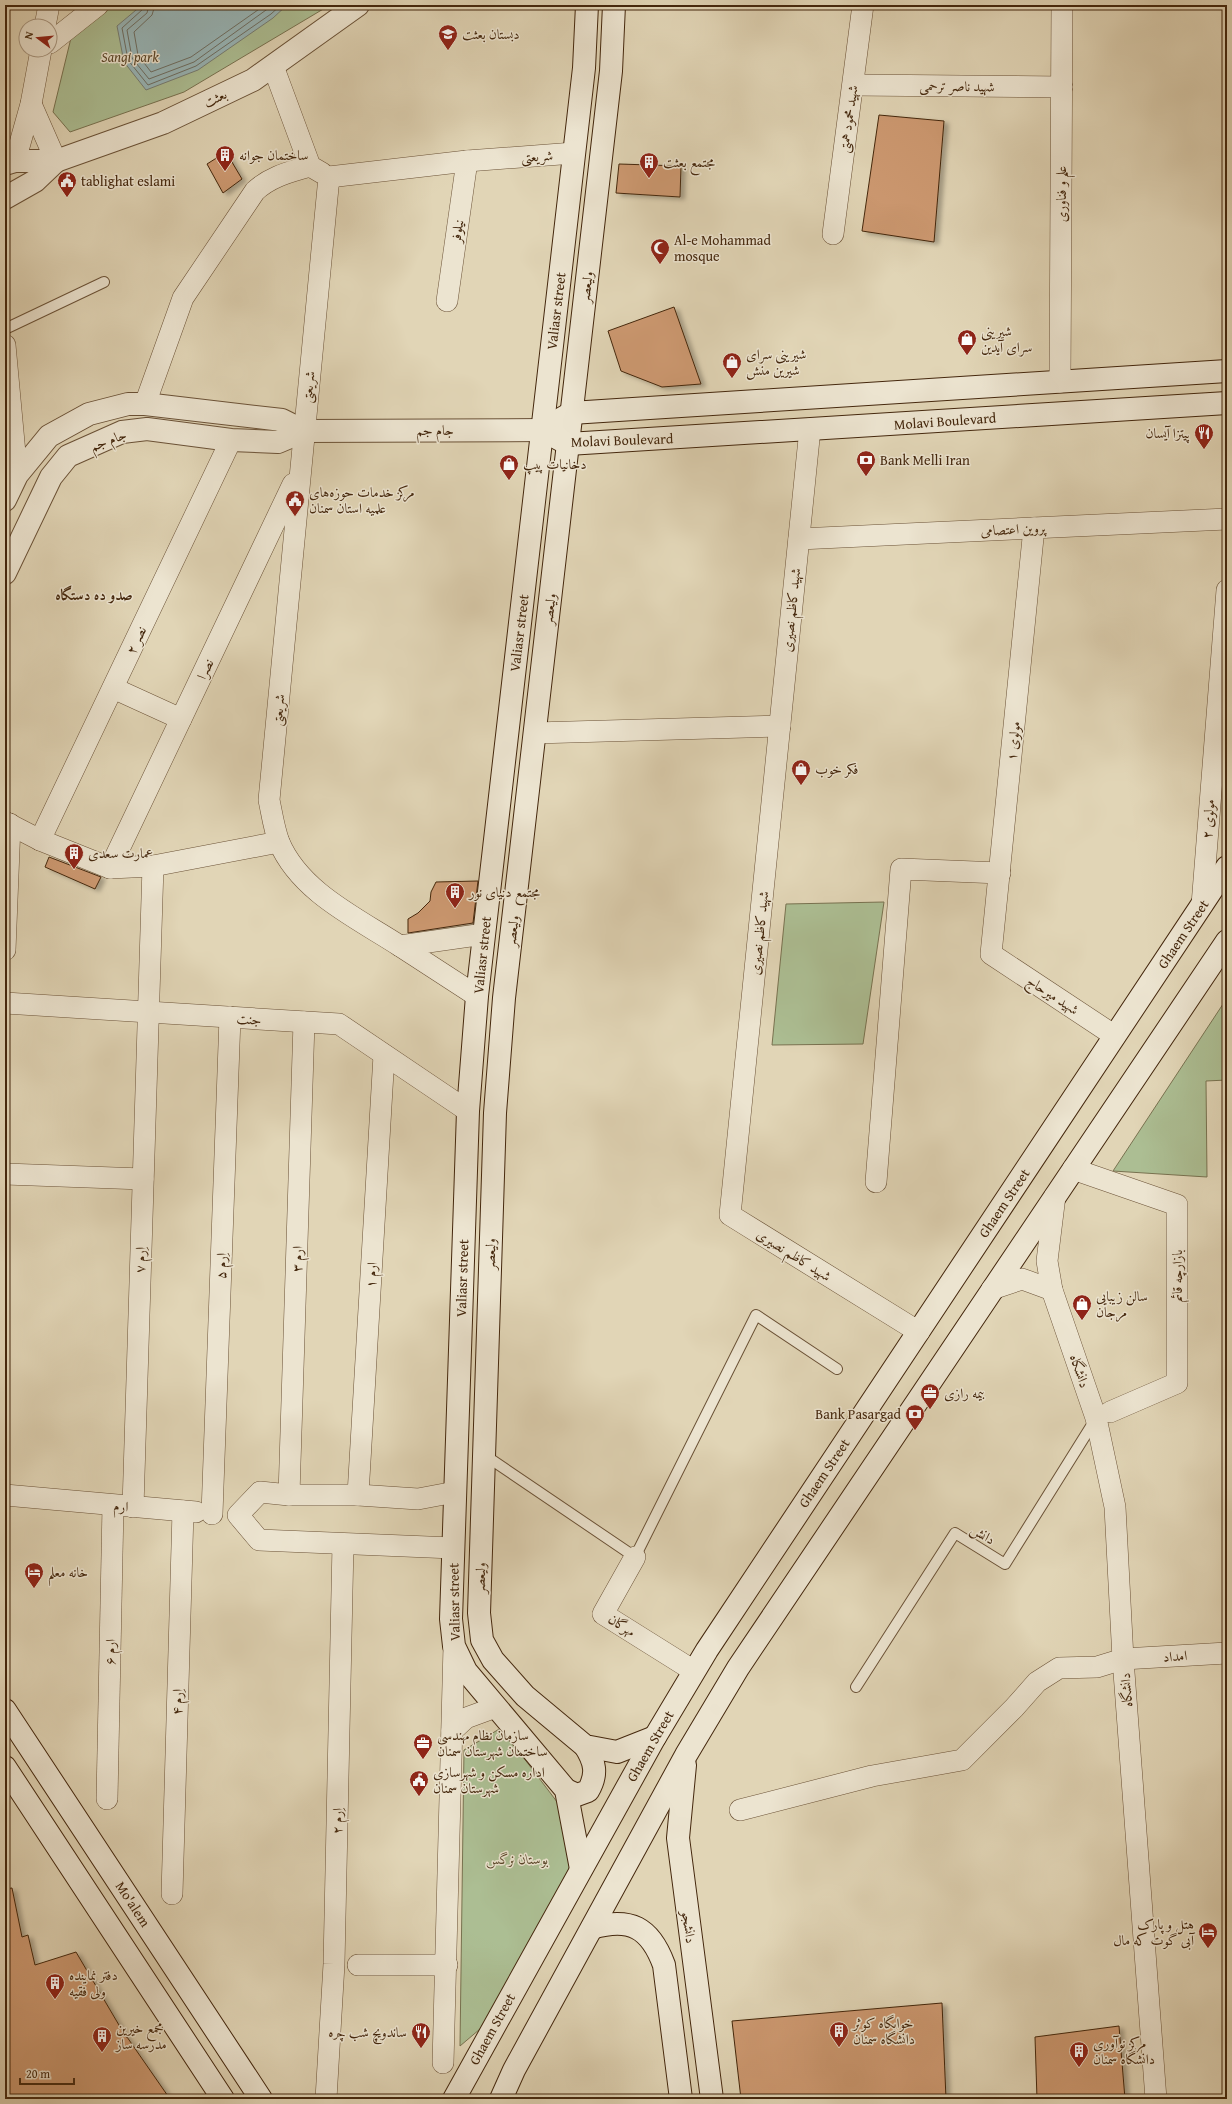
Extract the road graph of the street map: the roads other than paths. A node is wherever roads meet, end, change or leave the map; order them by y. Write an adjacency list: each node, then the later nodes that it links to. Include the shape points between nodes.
1 (49, 5): 8 (street)
2 (98, 5): 9 (street)
3 (358, 5): 11 (main road, بعثت)
4 (587, 5): 15 (main road, Valiasr street, via 584,68)
5 (614, 5): 31 (main road, ولیعصر, via 611,71)
6 (863, 5): 12 (street, شهید محمود همتی)
7 (1062, 5): 13 (street, علم و فناوری)
8 (47, 18)
9 (58, 37)
10 (40, 58): 14 (street)
11 (272, 66): 16 (main road, بعثت, via 253,80 163,123); 19 (street)
12 (853, 85): 13 (street, شهید ناصر ترحمی); 22 (street, شهید محمود همتی)
13 (1062, 86): 28 (street, علم و فناوری)
14 (31, 104): 16 (street); 17 (street)
15 (574, 153): 18 (street, شریعتی); 35 (main road, Valiasr street)
16 (56, 161): 17 (main road); 21 (main road, via 35,181)
17 (10, 162)
18 (467, 162): 20 (street, شریعتی); 24 (street, نیلوفر)
19 (310, 166): 20 (street); 30 (street, via 275,177 264,182 255,191 183,298)
20 (329, 177): 34 (street, شریعتی)
21 (5, 198)
22 (833, 234)
23 (104, 282): 25 (lane)
24 (447, 301)
25 (5, 329)
26 (5, 345): 39 (street)
27 (1227, 370): 28 (main road, Molavi Boulevard)
28 (1060, 382): 31 (main road, Molavi Boulevard); 32 (main road)
29 (1227, 403): 32 (main road, Molavi Boulevard)
30 (145, 404): 34 (main road, جام جم, via 282,420); 39 (main road, جام جم, via 128,404 89,414 49,436)
31 (571, 413): 35 (main road, Molavi Boulevard); 37 (main road, ولیعصر)
32 (1062, 414): 33 (main road, Molavi Boulevard)
33 (810, 429): 37 (main road, Molavi Boulevard); 43 (street, شهید کاظم نصیری)
34 (304, 430): 35 (main road, جام جم); 36 (main road, جام جم, via 278,442); 38 (street, شریعتی)
35 (542, 430): 37 (main road, Molavi Boulevard); 59 (main road, Valiasr street)
36 (232, 440): 44 (main road, جام جم, via 147,429 122,432 68,456 51,477); 46 (street, نصر ۲)
37 (568, 444): 49 (main road, ولیعصر)
38 (300, 471): 47 (street, نصرا); 53 (street, شریعتی, via 269,800)
39 (17, 475): 40 (main road, جام جم)
40 (5, 500)
41 (1227, 519): 42 (street, پروین اعتصامی)
42 (1034, 528): 43 (street, پروین اعتصامی); 57 (street, مولوی ۱)
43 (799, 539): 48 (street, شهید کاظم نصیری)
44 (5, 573)
45 (1227, 590): 50 (street, مولوی ۲)
46 (113, 688): 47 (street); 52 (street, نصر ۲)
47 (181, 719): 56 (street, نصرا)
48 (780, 726): 49 (street); 81 (street, شهید کاظم نصیری, via 730,1216)
49 (534, 733): 60 (main road, ولیعصر)
50 (1221, 738): 58 (street, مولوی ۲)
51 (8, 823): 52 (street); 63 (street)
52 (40, 840): 56 (street)
53 (279, 842): 54 (street); 62 (street, شریعتی, via 295,870 322,895)
54 (153, 866): 56 (street); 68 (street, اِرم ۷)
55 (1227, 867): 58 (main road, Ghaem Street)
56 (110, 868)
57 (1000, 873): 64 (street, مولوی ۱); 77 (street, via 902,869)
58 (1202, 905): 71 (main road, Ghaem Street)
59 (484, 934): 60 (main road); 62 (street); 65 (main road, Valiasr street)
60 (511, 936): 66 (main road, ولیعصر)
61 (1227, 941): 74 (main road)
62 (400, 946): 65 (street, شریعتی)
63 (5, 950)
64 (991, 954): 71 (street, شهید میرحاج)
65 (477, 996): 66 (main road); 73 (main road, Valiasr street)
66 (504, 998): 84 (main road, ولیعصر, via 495,1113)
67 (5, 1003): 68 (street, جنت)
68 (148, 1012): 69 (street, جنت); 76 (street, اِرم ۷)
69 (230, 1018): 70 (street, جنت); 91 (street, اِرم ۵)
70 (304, 1022): 72 (street, جنت, via 338,1024); 87 (street, ارم ۳)
71 (1115, 1036): 81 (main road, Ghaem Street)
72 (384, 1055): 73 (street, جنت); 88 (street, ارم ۱)
73 (468, 1111): 85 (main road, Valiasr street)
74 (1073, 1169): 78 (main road); 83 (street, بازارچه قائم, via 1177,1205 1177,1383)
75 (5, 1174): 76 (street)
76 (143, 1179): 89 (street, اِرم ۷)
77 (876, 1182)
78 (1055, 1196): 79 (main road); 80 (street, دانشگاه, via 1047,1260)
79 (992, 1289): 80 (street, via 1022,1279); 106 (main road, via 738,1668)
80 (1052, 1290): 83 (street, دانشگاه)
81 (918, 1332): 99 (main road, Ghaem Street)
82 (837, 1369): 95 (lane, via 756,1315)
83 (1103, 1415): 98 (street, دانشگاه, via 1115,1507); 100 (lane, دانش, via 1005,1564 955,1533)
84 (483, 1454): 95 (lane); 105 (main road, ولیعصر, via 479,1613 482,1640 493,1660 525,1696)
85 (455, 1492): 88 (street, via 418,1499); 94 (main road, Valiasr street)
86 (5, 1495): 89 (street, ارم)
87 (289, 1495): 88 (street); 92 (street, via 260,1492)
88 (358, 1495)
89 (123, 1506): 90 (street, ارم); 109 (street, ارم ۶)
90 (183, 1511): 91 (street, ارم); 112 (street, اِرم ۴)
91 (212, 1514): 92 (street, ارم)
92 (238, 1515): 93 (street, via 259,1540)
93 (343, 1544): 94 (street); 119 (street, اِرم ۲, via 334,1964)
94 (453, 1548): 96 (main road, Valiasr street, via 451,1619)
95 (635, 1557): 99 (street, مهرگان, via 603,1614)
96 (454, 1646): 101 (main road, Valiasr street, via 466,1671); 103 (street)
97 (1227, 1653): 98 (street, امداد)
98 (1123, 1660): 110 (street, امداد, via 1097,1667 1059,1668 1037,1682 962,1760 872,1776); 124 (street, دانشگاه)
99 (694, 1671): 104 (main road, Ghaem Street)
100 (856, 1687)
101 (496, 1707): 103 (street, via 466,1718); 108 (main road, Valiasr street)
102 (5, 1710): 118 (main road, Mo'alem)
103 (452, 1731): 115 (street)
104 (654, 1737): 105 (main road, ولیعصر, via 617,1752); 111 (main road, Ghaem Street)
105 (585, 1746): 108 (main road, via 595,1764 594,1780 588,1790 577,1795)
106 (686, 1755): 113 (main road); 123 (main road, دانشجو, via 678,1838)
107 (5, 1767): 117 (main road)
108 (566, 1790): 111 (main road, Valiasr street)
109 (107, 1799)
110 (740, 1810)
111 (581, 1869): 120 (main road, Ghaem Street)
112 (172, 1894)
113 (592, 1928): 121 (main road, via 514,2070); 122 (main road, via 610,1923 629,1924 645,1933 657,1947 664,1965)
114 (358, 1965): 115 (street)
115 (447, 1966): 116 (street)
116 (443, 2063)
117 (223, 2099)
118 (262, 2099)
119 (326, 2099)
120 (454, 2099)
121 (501, 2099)
122 (682, 2099)
123 (712, 2099)
124 (1156, 2099)

